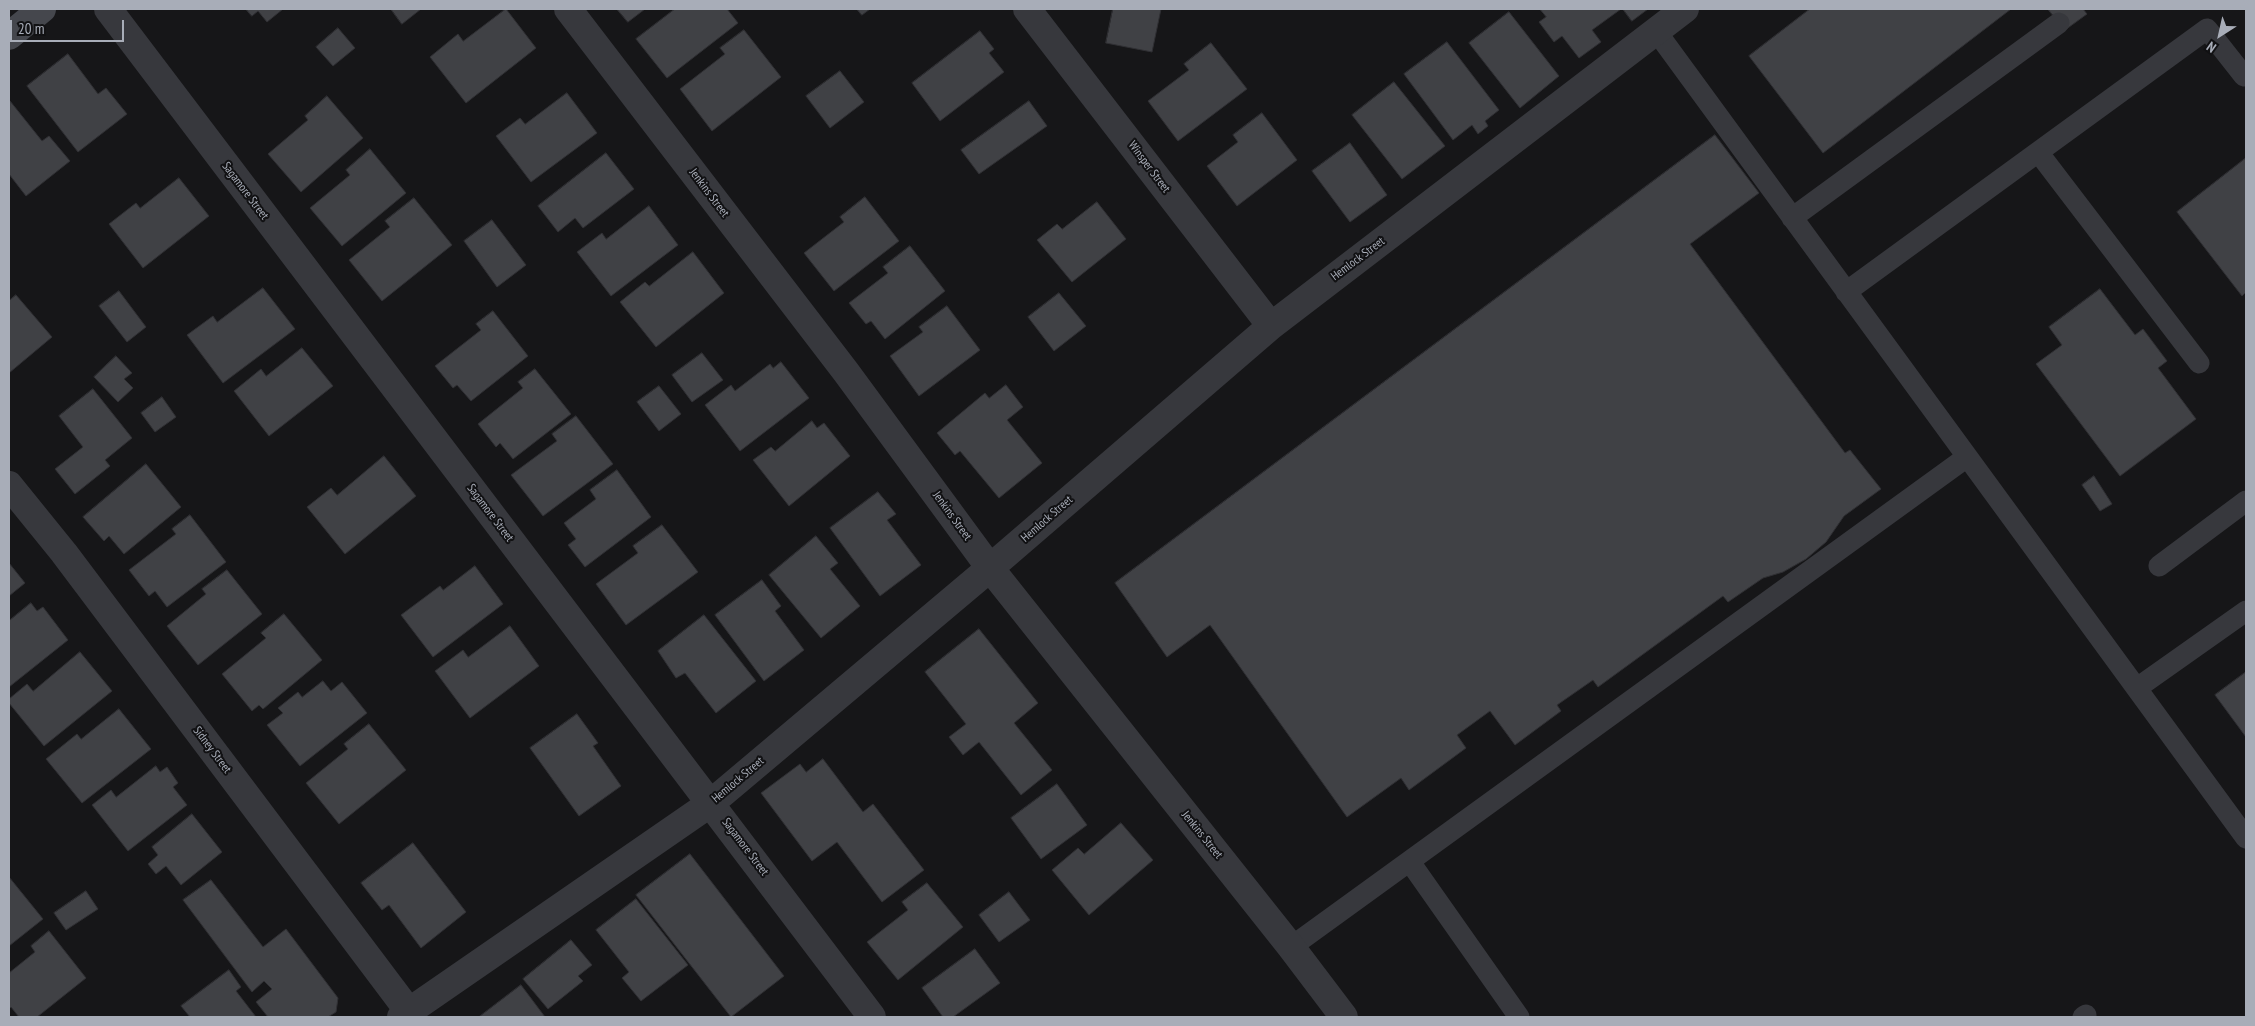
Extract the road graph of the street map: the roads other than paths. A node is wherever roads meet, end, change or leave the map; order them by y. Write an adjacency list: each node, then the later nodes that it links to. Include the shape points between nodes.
1 (42, 9): 8 (street)
2 (108, 9): 22 (street, Sagamore Street)
3 (568, 9): 19 (street, Jenkins Street, via 846,372)
4 (1027, 9): 13 (street, Winsper Street)
5 (1685, 9): 7 (street, Hemlock Street)
6 (2059, 23): 11 (lane)
7 (1656, 32): 11 (lane); 13 (street, Hemlock Street)
8 (9, 36)
9 (2246, 74): 10 (lane, via 2244,76 2208,29)
10 (2038, 152): 12 (lane); 14 (lane)
11 (1792, 218): 12 (lane)
12 (1846, 292): 15 (lane)
13 (1271, 326): 19 (street, Hemlock Street)
14 (2199, 363)
15 (1967, 457): 21 (lane); 24 (lane)
16 (9, 484): 26 (street, Sidney Street, via 64,553)
17 (2246, 501): 18 (lane)
18 (2159, 566)
19 (990, 568): 22 (street, Hemlock Street); 25 (street, Jenkins Street)
20 (2246, 611): 21 (lane)
21 (2137, 688): 23 (lane)
22 (711, 803): 26 (street, Hemlock Street); 27 (street, Sagamore Street)
23 (2246, 838)
24 (1410, 862): 25 (lane); 29 (lane)
25 (1292, 946): 28 (street, Jenkins Street)
26 (407, 1015)
27 (872, 1017)
28 (1344, 1017)
29 (1519, 1017)

